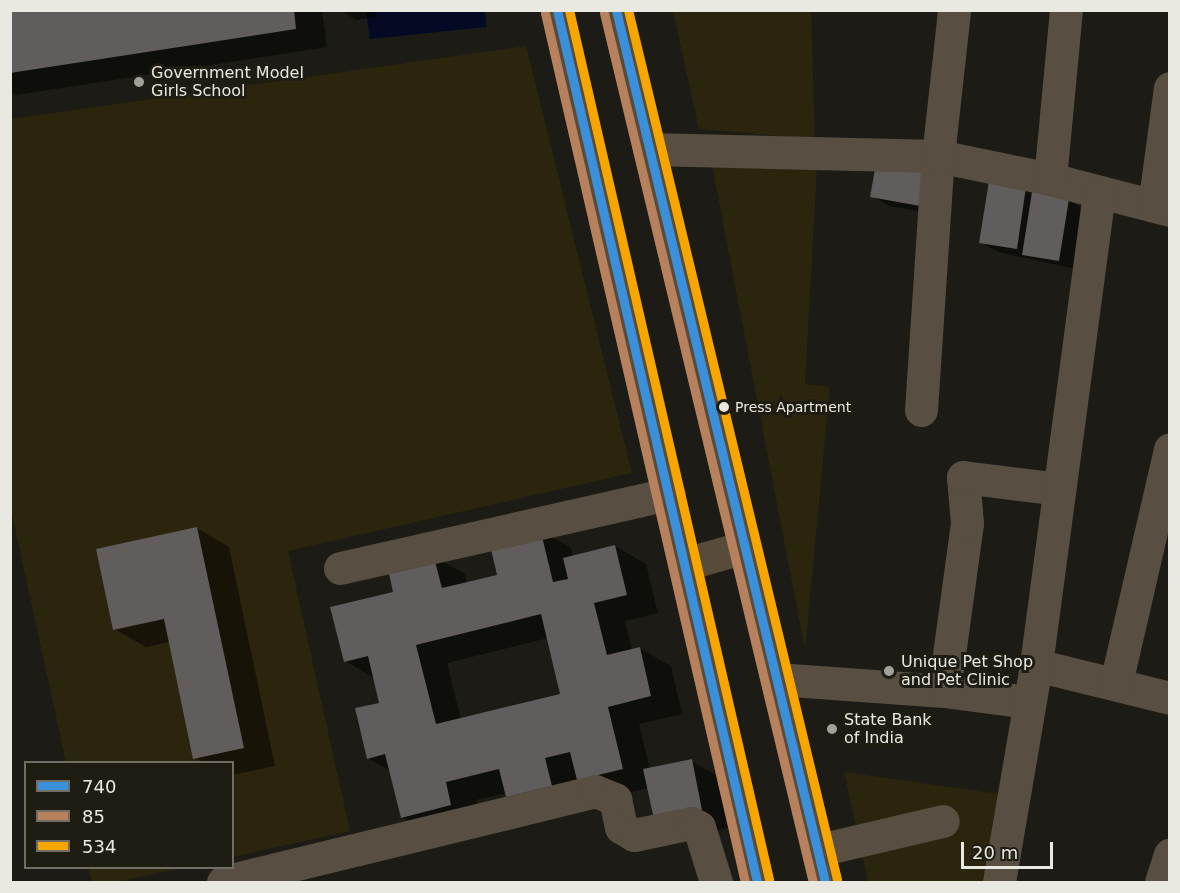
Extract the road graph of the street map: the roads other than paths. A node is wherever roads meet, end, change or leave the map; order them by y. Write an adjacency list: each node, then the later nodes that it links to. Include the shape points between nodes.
1 (557, 10): 14 (main road)
2 (616, 10): 6 (main road)
3 (954, 10): 7 (street)
4 (1066, 10): 8 (street)
5 (1170, 88): 10 (street)
6 (649, 149): 7 (street); 15 (main road)
7 (938, 156): 8 (street); 11 (street)
8 (1050, 179): 9 (street)
9 (1099, 192): 10 (street); 13 (street)
10 (1162, 208)
11 (921, 410)
12 (1170, 449): 20 (street)
13 (1059, 489): 18 (street); 21 (street, via 963,477 968,523)
14 (669, 494): 16 (main road); 17 (street)
15 (745, 547): 16 (main road); 19 (main road)
16 (685, 564): 29 (main road)
17 (340, 568)
18 (1036, 665): 20 (street); 23 (street)
19 (777, 680): 21 (street); 25 (main road)
20 (1116, 682): 22 (street)
21 (944, 691): 23 (street)
22 (1170, 698)
23 (1029, 702): 31 (street)
24 (943, 821): 25 (street)
25 (819, 850): 30 (main road)
26 (1170, 854): 32 (street)
27 (223, 882): 28 (street, via 595,791 615,799 621,827 634,835 691,822 699,827)
28 (716, 882)
29 (757, 882)
30 (825, 882)
31 (999, 882)
32 (1161, 882)

